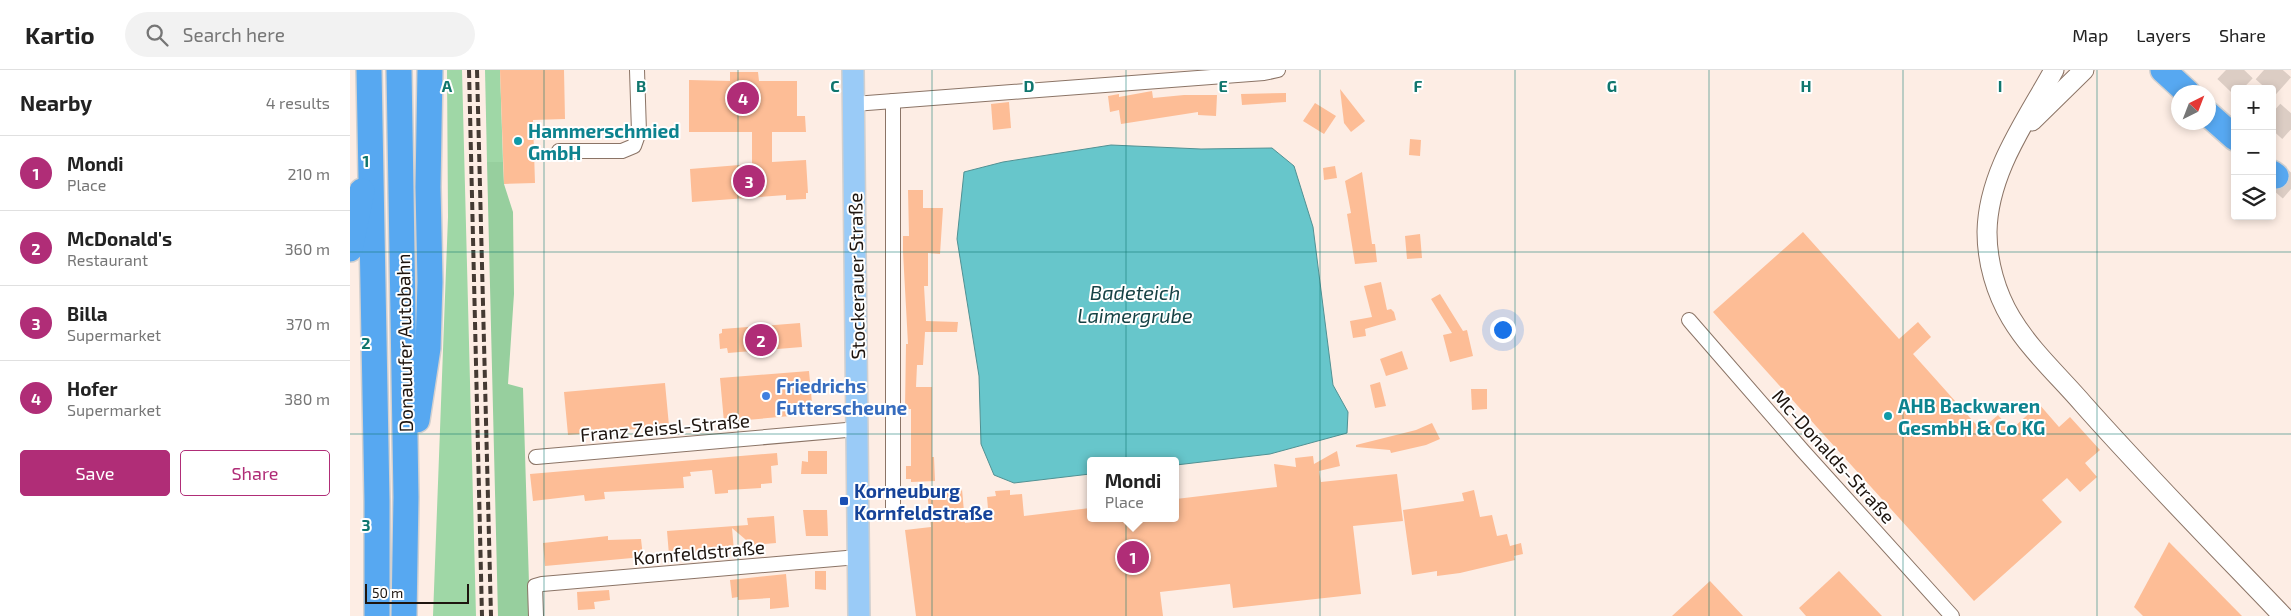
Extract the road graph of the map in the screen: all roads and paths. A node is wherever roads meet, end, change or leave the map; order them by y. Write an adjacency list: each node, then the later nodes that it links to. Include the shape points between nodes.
1 (369, 70): 16 (highway, Donauufer Autobahn)
2 (399, 70): 22 (highway, Donauufer Autobahn)
3 (430, 70): 22 (highway, via 428,348)
4 (637, 70): 17 (street, via 639,132 634,146 622,151)
5 (853, 70): 12 (main road, Stockerauer Straße)
6 (1278, 70): 11 (street)
7 (2054, 70): 14 (main road)
8 (2084, 70): 14 (main road)
9 (2163, 70): 10 (highway)
10 (2179, 85)
11 (893, 102): 12 (street); 23 (street)
12 (854, 104): 20 (main road, Stockerauer Straße)
13 (2216, 121): 15 (highway)
14 (2019, 134): 30 (main road, via 1993,189 1987,233 1995,280 2012,320 2100,422)
15 (2231, 134)
16 (372, 150): 18 (highway); 25 (highway, Donauufer Autobahn)
17 (559, 151)
18 (350, 249)
19 (1689, 320): 29 (street, Mc-Donalds-Straße)
20 (858, 429): 21 (street, Franz Zeissl-Straße); 24 (main road, Stockerauer Straße)
21 (536, 457)
22 (406, 497): 26 (highway, Donauufer Autobahn)
23 (893, 511)
24 (858, 557): 27 (street, Kornfeldstraße, via 542,584 535,586); 28 (main road, Stockerauer Straße)
25 (377, 616)
26 (404, 616)
27 (536, 616)
28 (858, 616)
29 (1952, 616)
30 (2284, 616)

